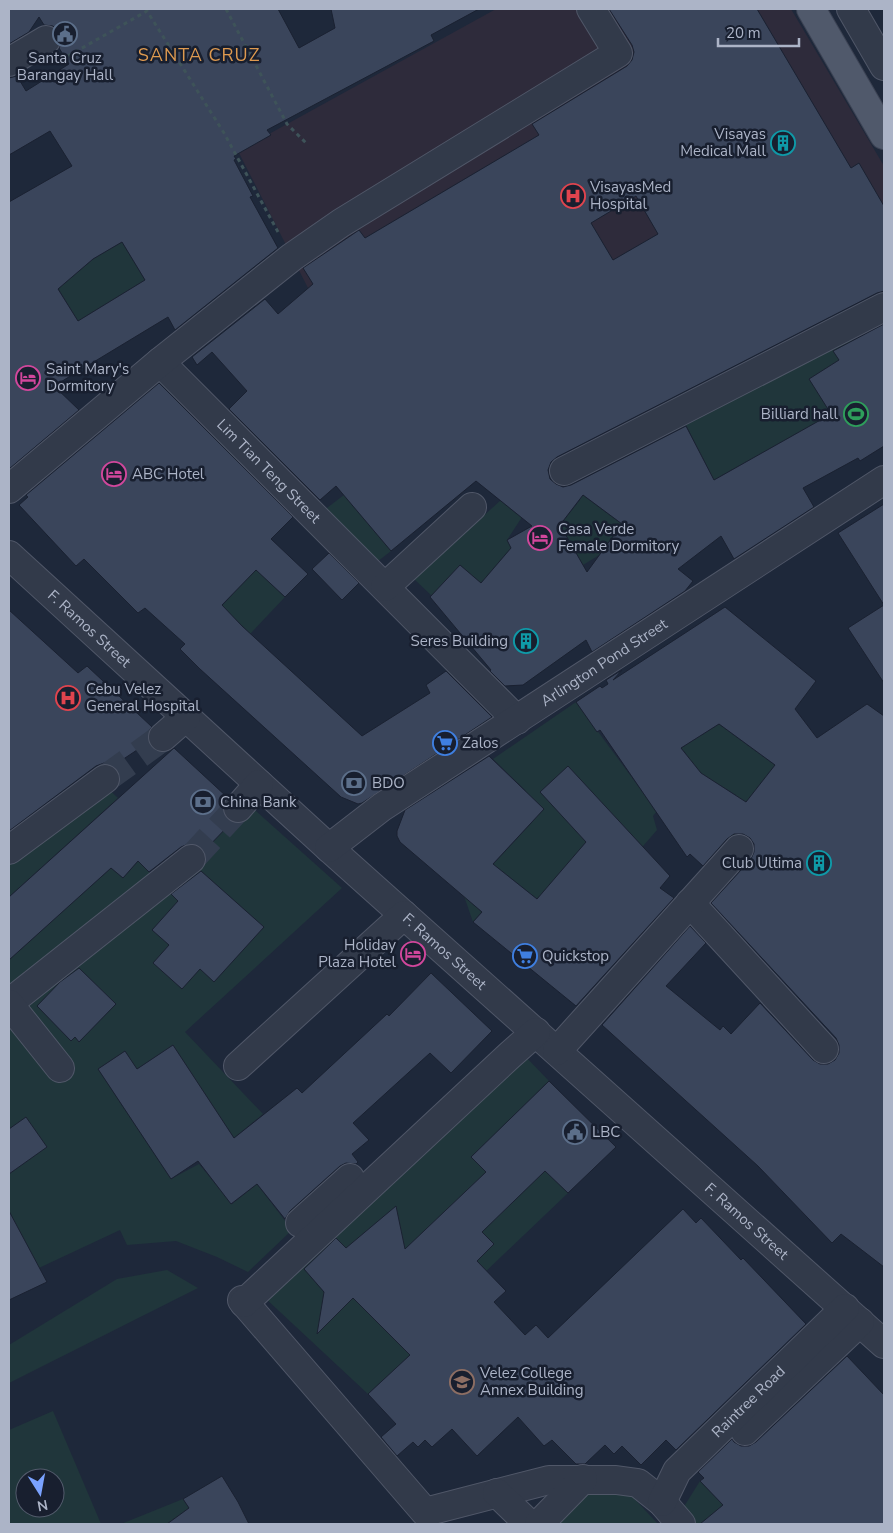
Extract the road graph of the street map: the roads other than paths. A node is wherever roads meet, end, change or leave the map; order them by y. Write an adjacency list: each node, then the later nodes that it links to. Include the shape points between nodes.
1 (591, 9): 9 (street, via 618,53 341,223 292,257)
2 (811, 9): 7 (main road)
3 (851, 9): 6 (street)
4 (46, 40): 5 (street)
5 (9, 62)
6 (884, 66)
7 (884, 134)
8 (884, 307): 10 (street)
9 (160, 362): 12 (street); 15 (street, Lim Tian Teng Street)
10 (564, 471)
11 (884, 480): 17 (street, Arlington Pond Street)
12 (9, 490)
13 (472, 507): 15 (street)
14 (9, 555): 16 (street, F. Ramos Street)
15 (385, 588): 17 (street, Lim Tian Teng Street)
16 (186, 718): 18 (street); 20 (street, F. Ramos Street)
17 (516, 720): 22 (street, Arlington Pond Street, via 382,808)
18 (163, 737)
19 (105, 779): 24 (street)
20 (259, 784): 21 (street); 22 (street, F. Ramos Street)
21 (238, 808)
22 (329, 848): 27 (street, F. Ramos Street)
23 (739, 849): 26 (street)
24 (9, 850)
25 (190, 860): 28 (street)
26 (690, 904): 30 (street); 31 (street)
27 (404, 915): 29 (street, F. Ramos Street); 32 (street)
28 (9, 1004): 33 (street)
29 (529, 1027): 31 (street, F. Ramos Street); 34 (street); 38 (street, via 510,1055 243,1301 425,1512)
30 (824, 1049)
31 (557, 1051): 35 (street, F. Ramos Street)
32 (238, 1066)
33 (60, 1068)
34 (300, 1223)
35 (852, 1315): 36 (street, F. Ramos Street); 39 (street, Raintree Road, via 677,1470)
36 (884, 1344)
37 (583, 1479): 38 (street, via 549,1480); 39 (street, via 638,1483); 41 (street)
38 (497, 1493): 40 (street)
39 (662, 1502): 42 (street)
40 (529, 1524)
41 (539, 1524)
42 (681, 1524)

